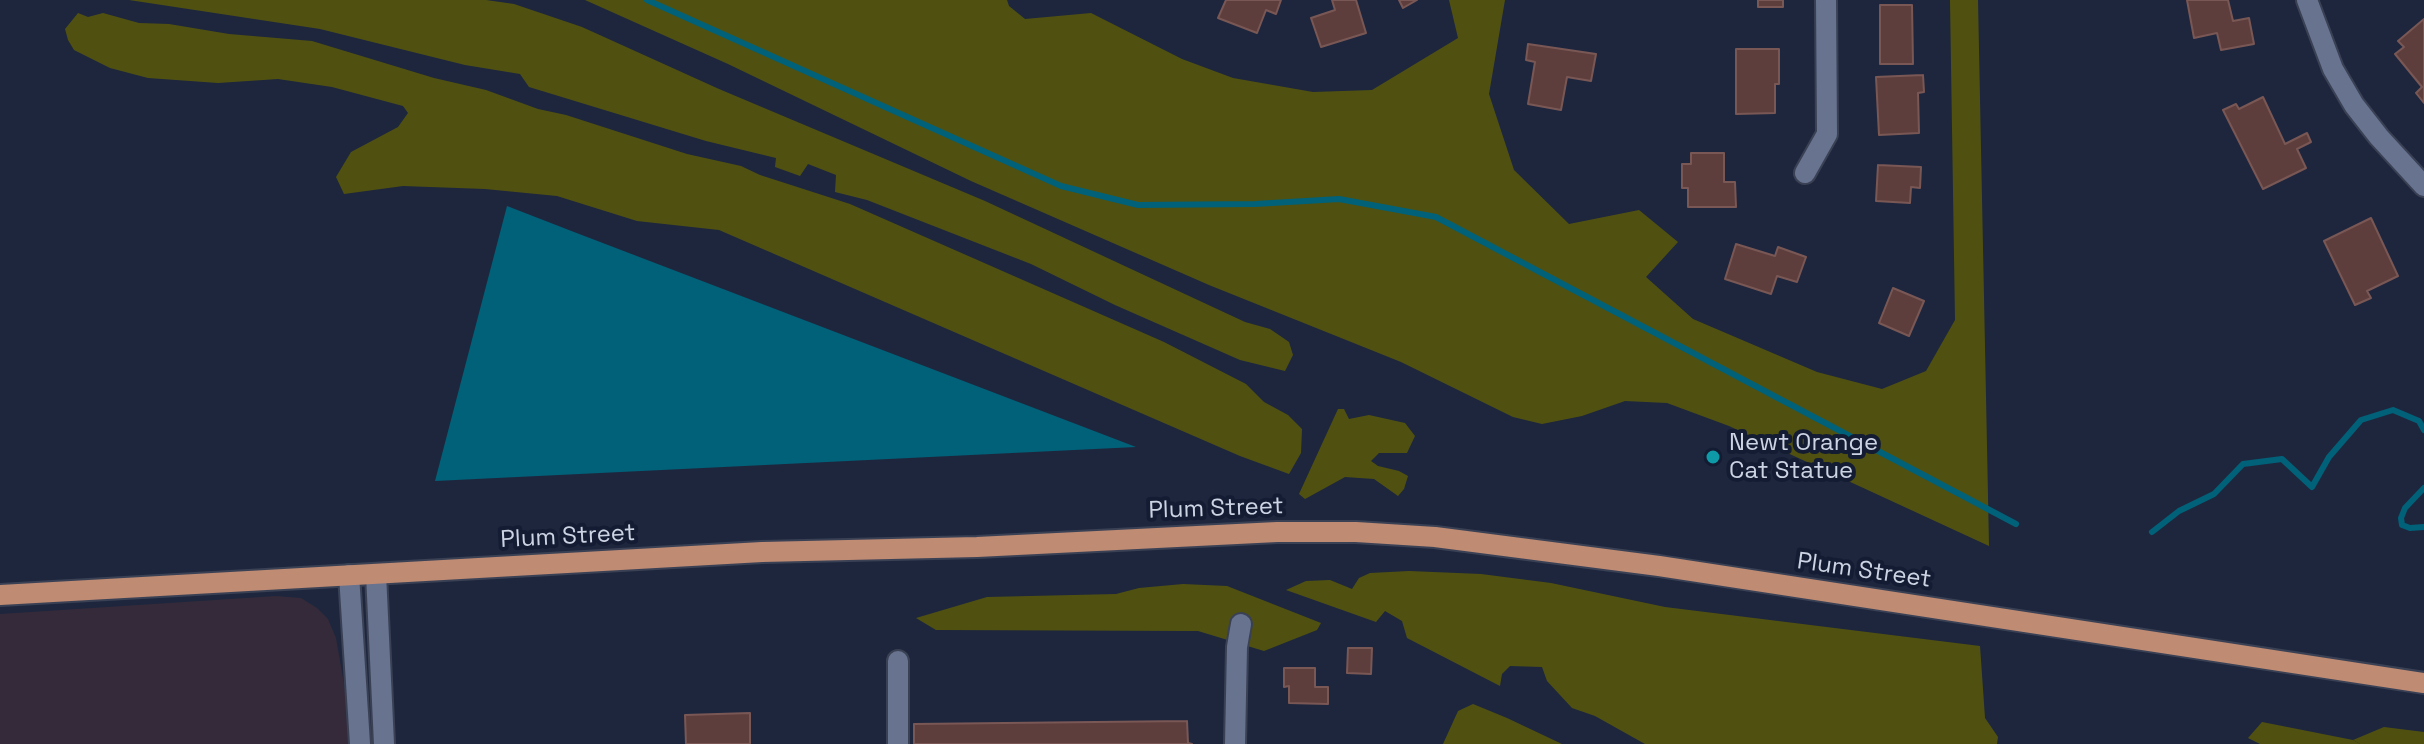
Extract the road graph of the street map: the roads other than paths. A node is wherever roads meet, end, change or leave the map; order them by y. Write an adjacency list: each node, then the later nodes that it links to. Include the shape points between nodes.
1 (1826, 0): 3 (street, via 1827,134)
2 (2307, 0): 4 (street, via 2333,69 2354,105)
3 (1805, 173)
4 (2423, 182)
5 (376, 574): 6 (main road, Plum Street); 10 (main road, Plum Street, via 762,552 1356,532 1659,566); 12 (street)
6 (349, 575): 7 (main road, Plum Street); 11 (street)
7 (0, 595)
8 (1241, 624): 14 (street)
9 (898, 661): 13 (street)
10 (2424, 683)
11 (360, 744)
12 (384, 744)
13 (898, 744)
14 (1235, 744)

